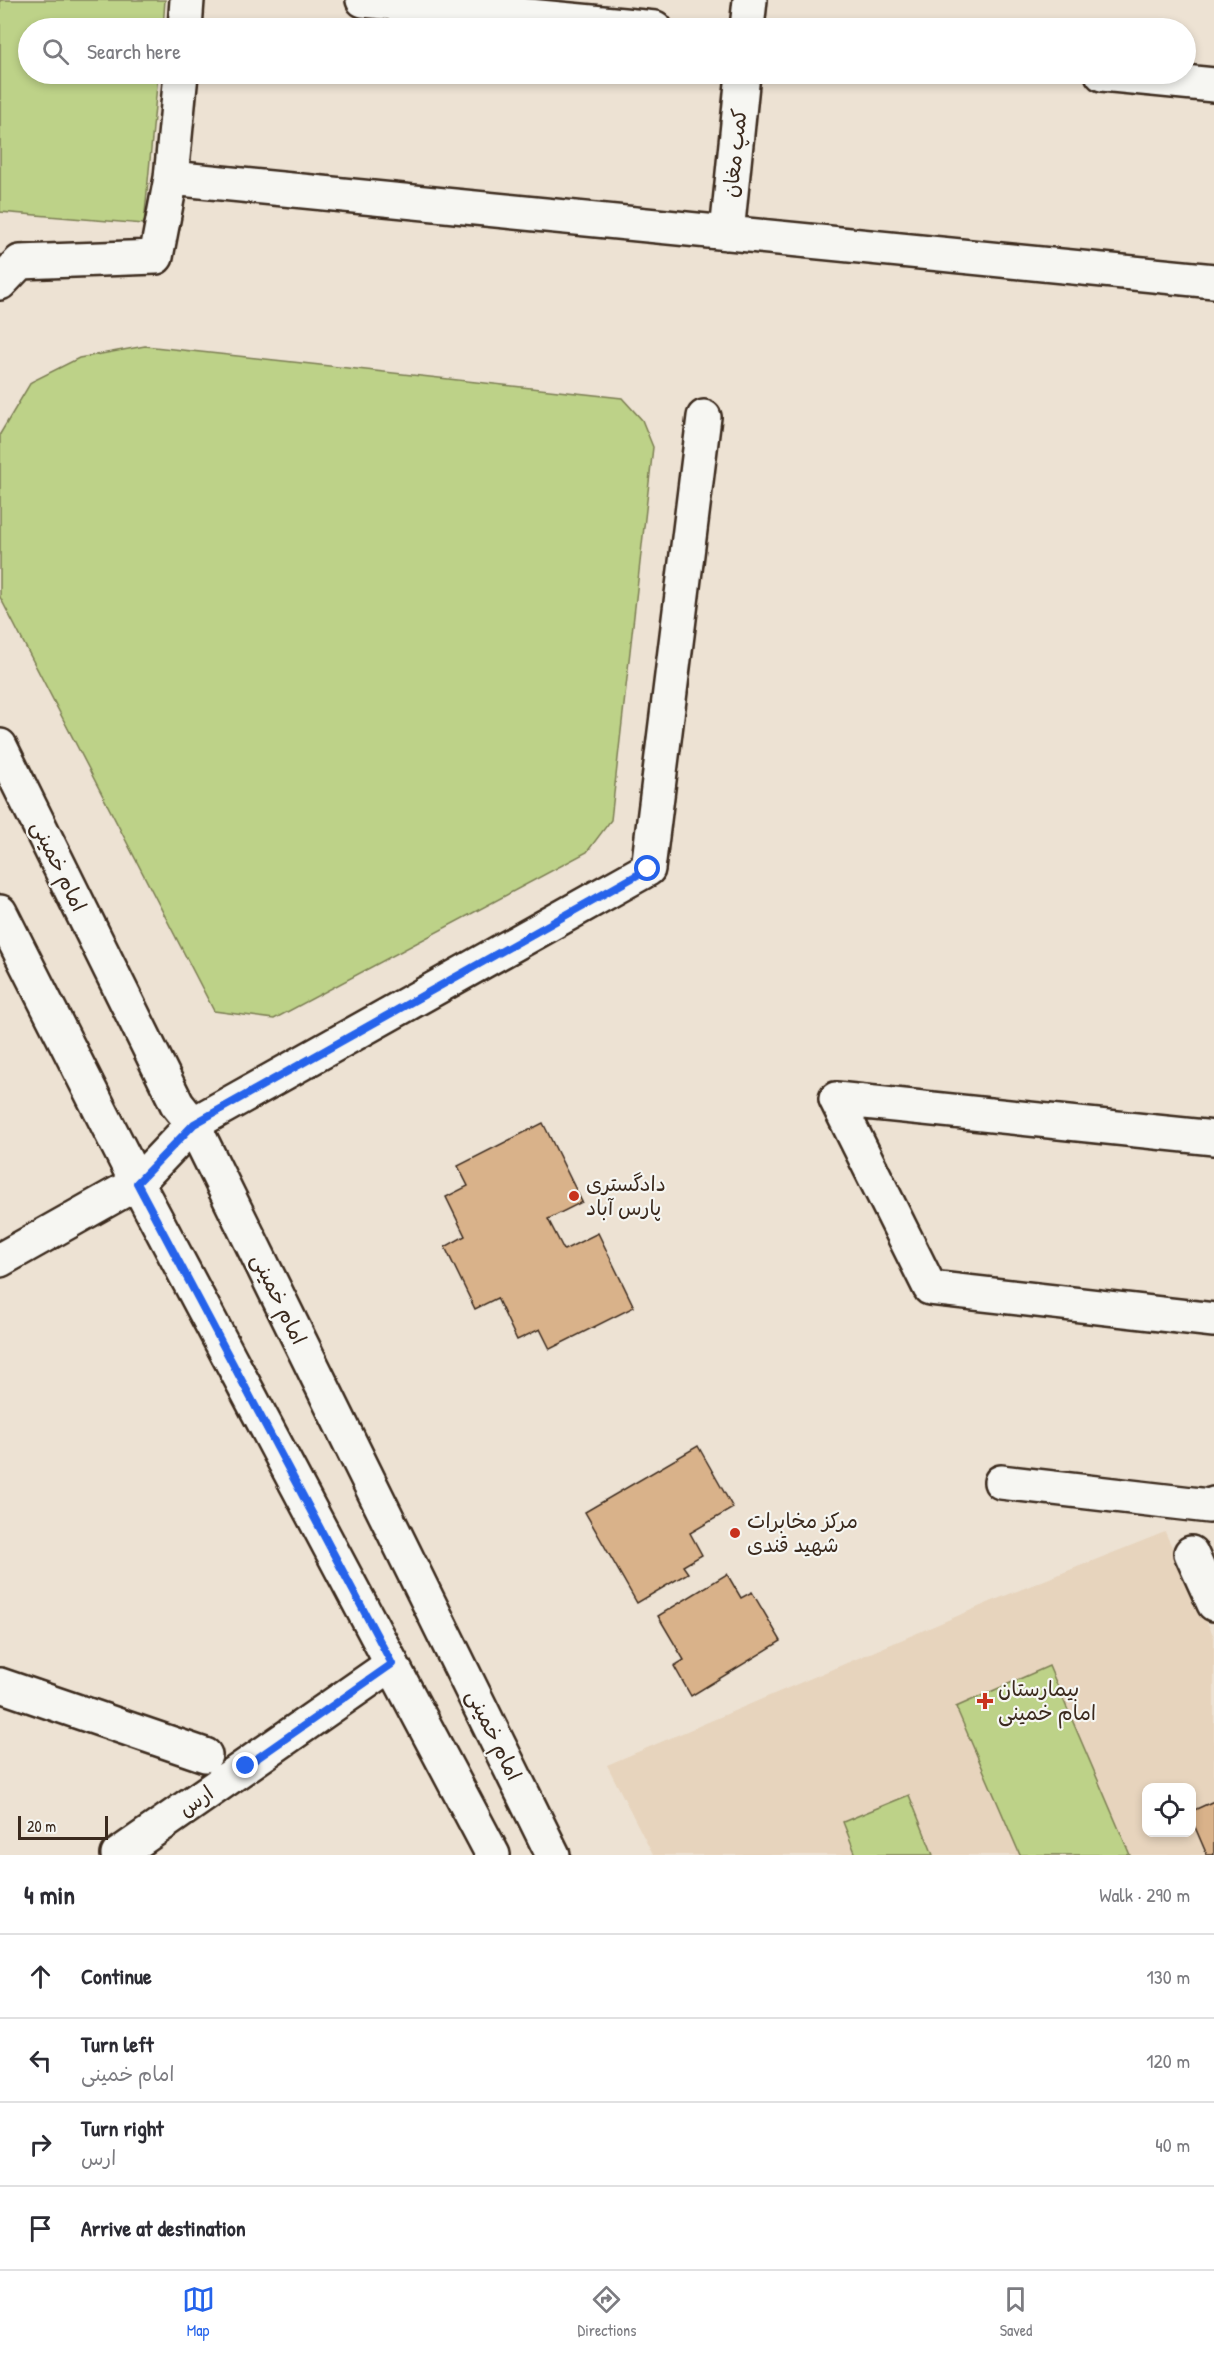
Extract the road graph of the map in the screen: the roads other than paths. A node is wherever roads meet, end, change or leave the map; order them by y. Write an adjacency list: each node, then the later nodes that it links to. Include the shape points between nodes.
1 (188, 0): 4 (street)
2 (363, 0): 5 (street)
3 (750, 0): 6 (street)
4 (186, 18)
5 (551, 18)
6 (748, 18)
7 (1196, 83): 10 (street)
8 (180, 84): 11 (street)
9 (742, 84): 12 (street, کمپ مغان)
10 (1214, 85)
11 (171, 178): 12 (street); 14 (street, via 156,257 20,262)
12 (727, 233): 13 (street)
13 (1214, 281)
14 (0, 283)
15 (704, 417): 18 (street, via 648,869)
16 (0, 746): 18 (street, امام خمینی, via 177,1104)
17 (0, 912): 20 (street)
18 (194, 1124): 20 (street); 32 (street, امام خمینی)
19 (1214, 1138): 22 (street, via 836,1099 930,1288)
20 (137, 1183): 21 (street); 27 (street)
21 (0, 1260)
22 (1214, 1320)
23 (1001, 1482): 24 (street)
24 (1214, 1504)
25 (1191, 1553): 26 (street)
26 (1214, 1604)
27 (392, 1664): 30 (street, ارس); 31 (street)
28 (0, 1685): 29 (street)
29 (205, 1755)
30 (118, 1855)
31 (493, 1855)
32 (553, 1855)

